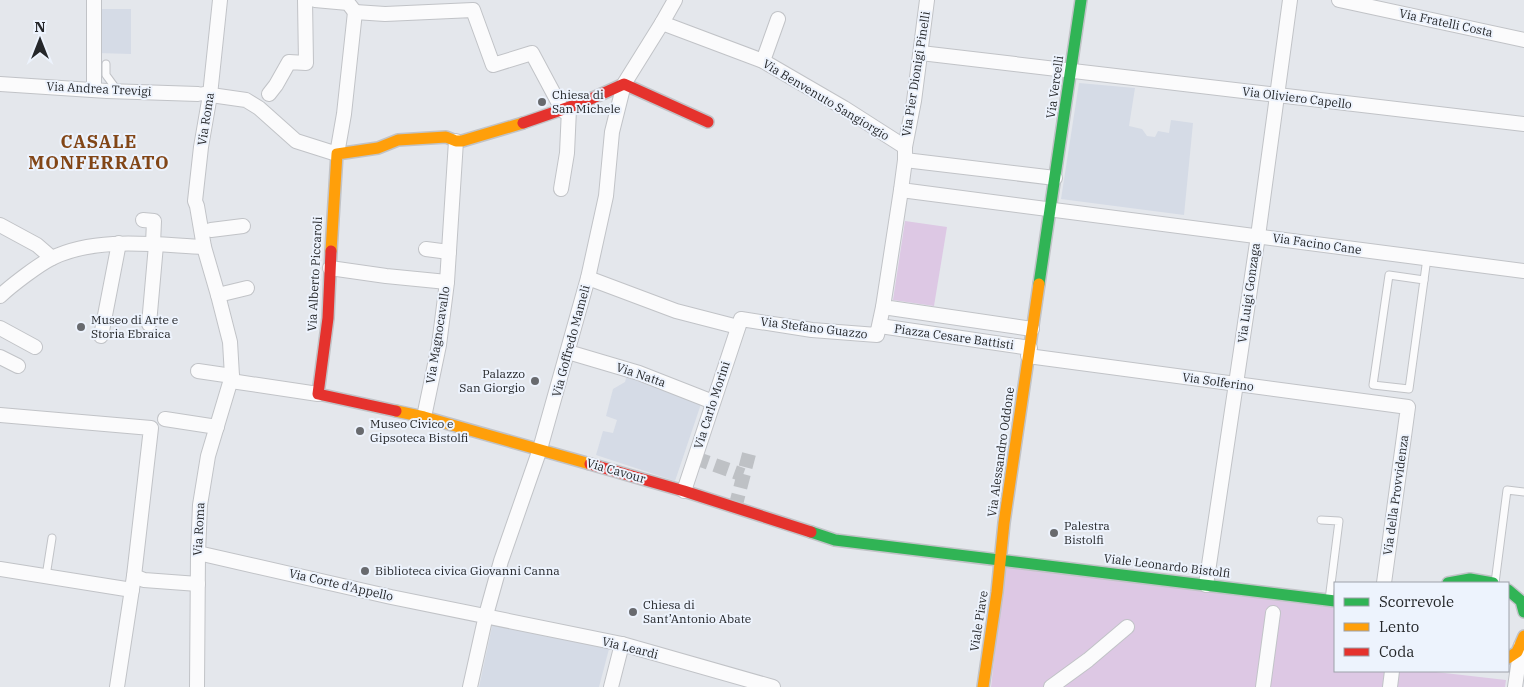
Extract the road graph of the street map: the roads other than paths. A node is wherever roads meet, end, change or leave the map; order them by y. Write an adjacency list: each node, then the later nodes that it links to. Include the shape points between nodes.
1 (94, 0): 22 (street)
2 (220, 0): 24 (street, Via Roma)
3 (305, 0): 25 (street, via 306,63 289,62)
4 (315, 0): 10 (street)
5 (675, 0): 14 (street, Via Goffredo Mameli)
6 (927, 0): 16 (street, Via Pier Dionigi Pinelli)
7 (1081, 0): 19 (street, Via Vercelli)
8 (1290, 0): 26 (street, Via Luigi Gonzaga)
9 (1339, 0): 15 (street, Via Fratelli Costa)
10 (341, 1): 12 (street, via 348,3)
11 (436, 6): 12 (street, via 385,14); 27 (street, via 473,10 493,65 532,53)
12 (355, 12): 32 (street, via 344,114)
13 (778, 19): 17 (street)
14 (662, 23): 17 (street, Via Benvenuto Sangiorgio); 21 (street, Via Goffredo Mameli)
15 (1524, 40)
16 (921, 53): 19 (street, Via Oliviero Capello); 31 (street, Via Pier Dionigi Pinelli)
17 (763, 61): 31 (street, Via Benvenuto Sangiorgio, via 844,108)
18 (106, 64): 23 (lane, via 106,75)
19 (1071, 71): 26 (street, Via Oliviero Capello); 33 (street, Via Vercelli)
20 (0, 84): 22 (street, Via Andrea Trevigi)
21 (624, 84): 27 (street); 28 (street); 51 (street, Via Goffredo Mameli, via 612,132 606,196)
22 (94, 89): 23 (street, Via Andrea Trevigi)
23 (117, 91): 24 (street, Via Andrea Trevigi)
24 (204, 94): 32 (street, Via Andrea Trevigi, via 246,100 296,141); 40 (street, Via Roma, via 195,201)
25 (269, 94)
26 (1277, 96): 29 (street, Via Oliviero Capello); 41 (street, Via Luigi Gonzaga)
27 (566, 110): 30 (street); 34 (street, via 567,153)
28 (708, 122)
29 (1524, 124)
30 (456, 141): 32 (street, via 446,137 398,140 378,148); 46 (street, Via Magnocavallo)
31 (905, 153): 33 (street); 35 (street, Piazza Cesare Battisti)
32 (336, 154): 49 (street, Via Alberto Piccaroli)
33 (1055, 178): 36 (street, Piazza Cesare Battisti)
34 (561, 189)
35 (901, 190): 36 (street); 57 (street, Piazza Cesare Battisti)
36 (1050, 208): 41 (street, Via Facino Cane); 62 (street, Piazza Cesare Battisti)
37 (143, 220): 43 (street, via 154,221)
38 (0, 225): 47 (street, via 37,245)
39 (244, 226): 40 (street)
40 (205, 231): 44 (street, Via Roma)
41 (1258, 236): 48 (street, Via Facino Cane); 71 (street, Via Luigi Gonzaga)
42 (119, 243): 43 (street); 47 (street, via 77,249); 63 (street)
43 (154, 245): 44 (street); 59 (street)
44 (204, 247): 55 (street, Via Roma)
45 (426, 249): 46 (street)
46 (449, 252): 53 (street, Via Magnocavallo)
47 (52, 258): 56 (street)
48 (1427, 258): 50 (street, Via Facino Cane); 52 (lane)
49 (330, 268): 53 (street); 73 (street, Via Alberto Piccaroli, via 328,318)
50 (1524, 271)
51 (588, 278): 58 (street, Via Stefano Guazzo, via 676,311); 65 (street, Via Goffredo Mameli)
52 (1424, 280): 72 (lane, via 1409,389); 72 (lane, via 1388,275)
53 (447, 282): 78 (street, Via Magnocavallo, via 439,346)
54 (248, 288): 55 (street)
55 (218, 295): 70 (street, Via Roma, via 230,342)
56 (0, 296)
57 (883, 307): 60 (street, Piazza Cesare Battisti); 62 (street, Piazza Cesare Battisti)
58 (740, 323): 60 (street, Via Stefano Guazzo, via 877,335); 74 (street, Via Carlo Morini)
59 (149, 324)
60 (880, 326): 66 (street, Piazza Cesare Battisti)
61 (0, 328): 64 (street)
62 (1032, 329): 66 (street, Piazza Cesare Battisti)
63 (101, 336)
64 (35, 347)
65 (568, 352): 74 (street, Via Natta, via 640,373); 81 (street, Via Goffredo Mameli)
66 (1029, 352): 71 (street, Via Solferino); 87 (street, Via Alessandro Oddone)
67 (0, 357): 68 (street)
68 (18, 366)
69 (198, 371): 70 (street)
70 (231, 378): 73 (street, Via Cavour); 80 (street, Via Roma)
71 (1236, 384): 75 (street, Via Solferino); 96 (street, Via Luigi Gonzaga)
72 (1373, 385): 75 (lane)
73 (318, 394): 78 (street, Via Cavour)
74 (713, 402): 82 (street, Via Carlo Morini)
75 (1370, 402): 76 (street, Via Solferino)
76 (1408, 408): 90 (street, Via della Provvidenza)
77 (0, 414): 94 (street, via 151,428)
78 (424, 417): 81 (street, Via Cavour)
79 (165, 419): 80 (street)
80 (217, 427): 86 (street, Via Roma, via 208,456 200,505)
81 (540, 449): 82 (street, Via Cavour); 103 (street, Via Goffredo Mameli, via 501,561)
82 (684, 491): 87 (street, Via Cavour, via 835,540)
83 (1524, 492): 93 (lane, via 1507,490)
84 (1321, 520): 100 (lane, Viale Leonardo Bistolfi, via 1339,521)
85 (52, 538): 89 (lane)
86 (202, 554): 95 (street, Via Roma); 103 (street, Via Corte d'Appello)
87 (1001, 560): 96 (street, Viale Leonardo Bistolfi); 114 (street, Viale Piave)
88 (0, 569): 89 (street)
89 (46, 576): 94 (street)
90 (1384, 582)
91 (1453, 582): 92 (street)
92 (1491, 582)
93 (1494, 582)
94 (133, 583): 95 (street, via 144,580); 109 (street)
95 (198, 584): 110 (street, Via Roma)
96 (1206, 585): 100 (street, Viale Leonardo Bistolfi)
97 (1509, 590): 98 (street)
98 (1524, 590)
99 (1509, 591): 101 (street, via 1521,601)
100 (1332, 601)
101 (1524, 612)
102 (1273, 613): 116 (street)
103 (486, 616): 106 (street, Via Leardi); 111 (street, Via Goffredo Mameli)
104 (1127, 628): 115 (street)
105 (1522, 641): 108 (street)
106 (622, 644): 112 (street); 113 (street, Via Leardi)
107 (1392, 672): 117 (street)
108 (1516, 672)
109 (117, 687)
110 (198, 687)
111 (470, 687)
112 (611, 687)
113 (773, 687)
114 (983, 687)
115 (1051, 687)
116 (1263, 687)
117 (1390, 687)

